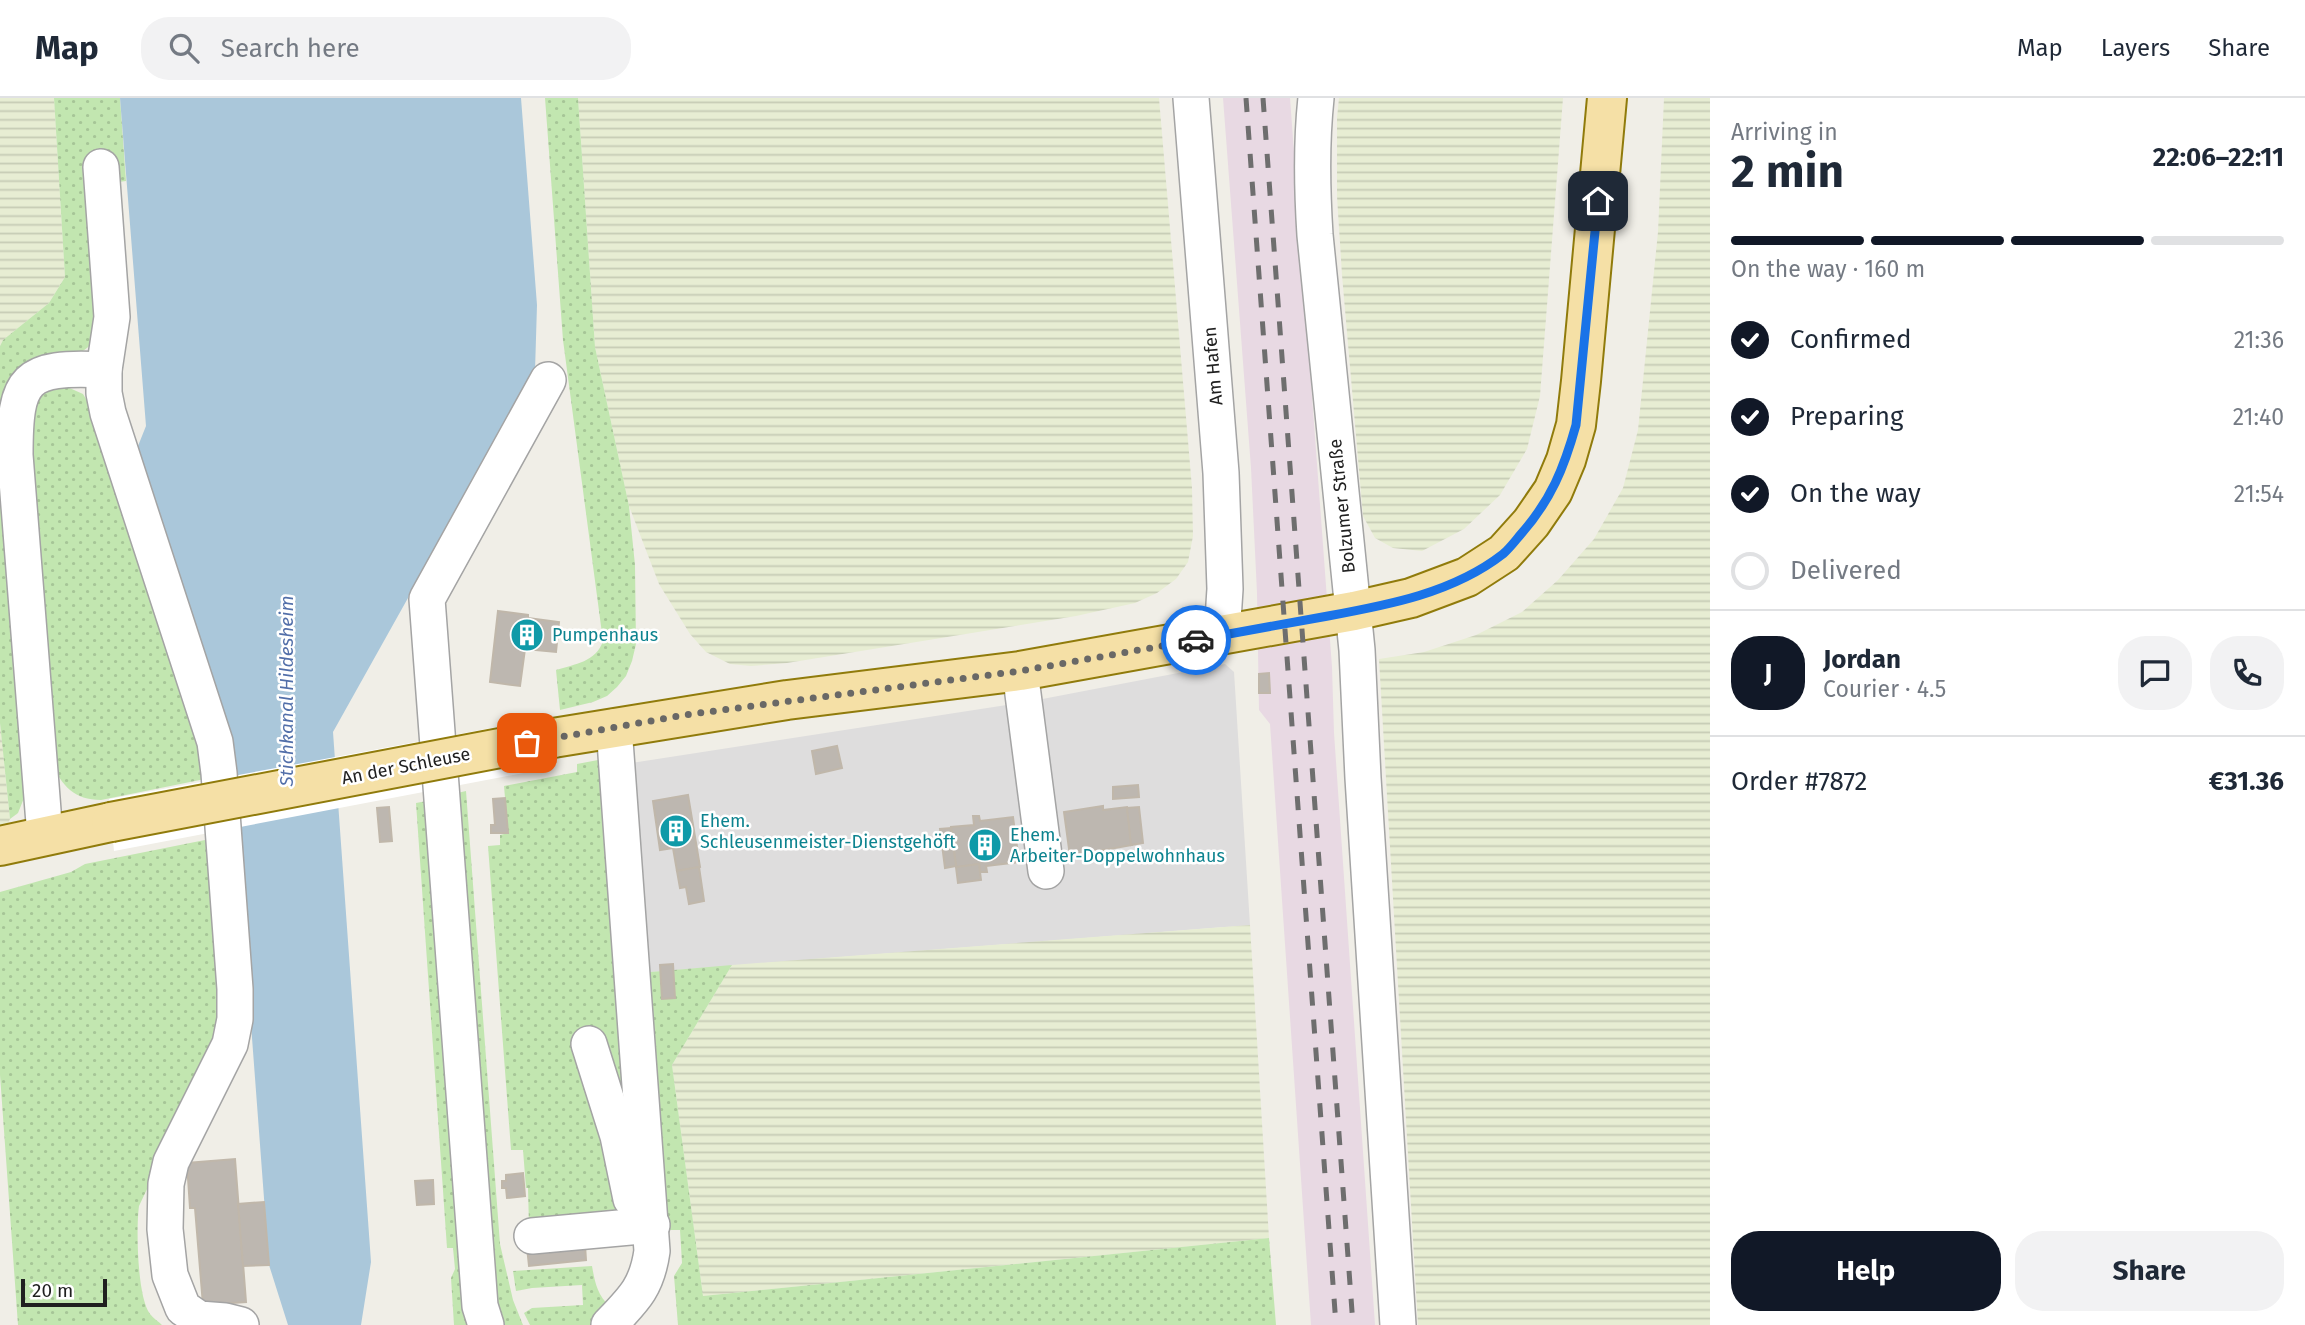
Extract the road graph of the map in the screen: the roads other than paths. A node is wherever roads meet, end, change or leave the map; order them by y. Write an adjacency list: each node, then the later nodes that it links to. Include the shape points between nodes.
1 (1191, 98): 8 (lane, Am Hafen, via 1221,473)
2 (1316, 98): 7 (lane, Bolzumer Straße, via 1311,181)
3 (1607, 98): 7 (main road, via 1576,425 1553,491 1504,553 1467,577 1411,598)
4 (101, 167): 5 (lane, via 111,317)
5 (104, 370): 11 (lane, via 35,377 23,388 17,403 15,456); 17 (lane, via 108,413 215,742 235,989 230,1044 172,1162 164,1207 166,1252 183,1308 199,1319)
6 (548, 380): 18 (lane, via 427,599 480,1306)
7 (1353, 611): 8 (main road, An der Schleuse); 20 (lane, Bolzumer Straße)
8 (1222, 635): 9 (main road, An der Schleuse)
9 (1020, 671): 10 (main road, An der Schleuse); 13 (lane)
10 (614, 727): 11 (main road, An der Schleuse, bridge); 15 (lane)
11 (45, 836): 12 (main road, An der Schleuse)
12 (0, 846)
13 (1046, 871)
14 (589, 1044): 15 (lane)
15 (643, 1226): 16 (lane); 19 (lane, via 652,1251 649,1272 640,1293)
16 (532, 1236)
17 (241, 1325)
18 (486, 1325)
19 (610, 1325)
20 (1398, 1325)

